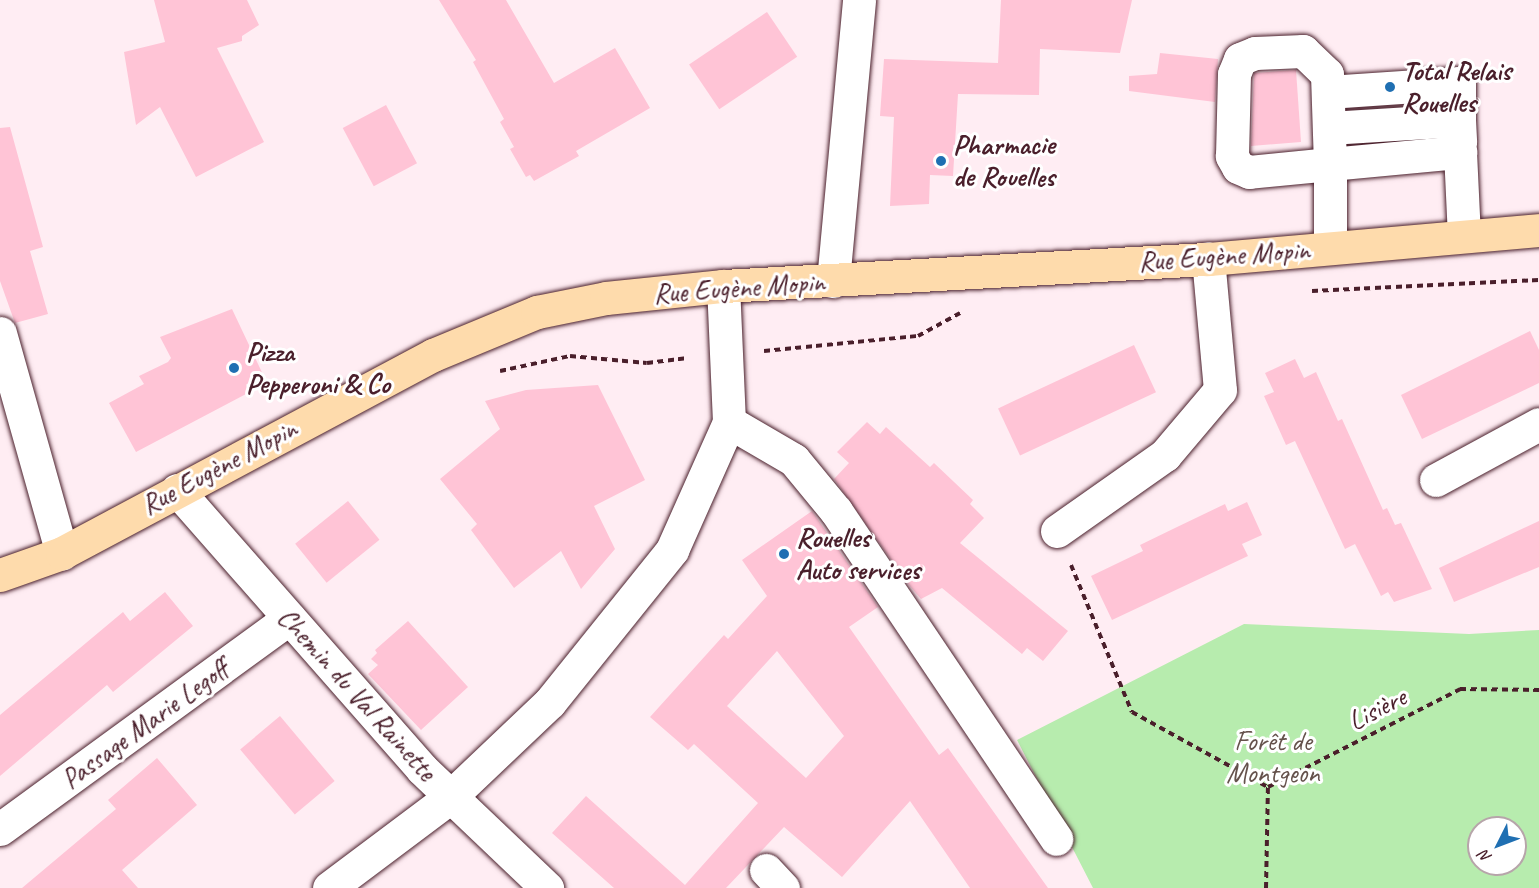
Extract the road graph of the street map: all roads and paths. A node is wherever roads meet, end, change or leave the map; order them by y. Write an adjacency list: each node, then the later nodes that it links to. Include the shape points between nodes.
1 (859, 0): 12 (street)
2 (1328, 92): 3 (street, via 1459,83); 4 (street); 6 (street, via 1327,74 1303,51 1256,53 1240,59 1234,74 1232,156 1238,166 1249,172)
3 (1460, 120): 4 (street); 5 (street)
4 (1329, 128): 6 (street)
5 (1460, 152): 6 (street); 8 (street)
6 (1330, 164): 9 (street)
7 (1539, 230): 8 (main road, Rue Eugène Mopin)
8 (1464, 236): 9 (main road, Rue Eugène Mopin)
9 (1330, 248): 10 (main road, Rue Eugène Mopin)
10 (1208, 259): 12 (main road, Rue Eugène Mopin); 22 (street, via 1220,390 1165,455)
11 (1539, 280): 14 (path)
12 (833, 281): 13 (main road, Rue Eugène Mopin)
13 (723, 286): 18 (street); 21 (main road, Rue Eugène Mopin, via 606,298 537,312 433,355)
14 (1305, 291)
15 (972, 312): 17 (path, via 961,313 918,336)
16 (0, 333): 23 (street)
17 (783, 350)
18 (729, 422): 28 (street, via 672,550 550,702); 30 (street, via 794,460 836,511)
19 (1539, 424): 20 (street)
20 (1436, 480)
21 (177, 490): 23 (main road, Rue Eugène Mopin); 25 (street, Chemin du Val Rainette)
22 (1057, 531): 27 (path, via 1132,712)
23 (62, 553): 24 (main road, Rue Eugène Mopin)
24 (0, 575)
25 (289, 618): 28 (street, Chemin du Val Rainette); 29 (street, Passage Marie Legoff)
26 (1539, 690): 27 (path, Lisière, via 1460,688)
27 (1268, 787): 33 (path)
28 (449, 798): 31 (street); 32 (street, Chemin du Val Rainette)
29 (0, 830)
30 (1056, 839)
31 (328, 888)
32 (547, 888)
33 (1266, 888)

